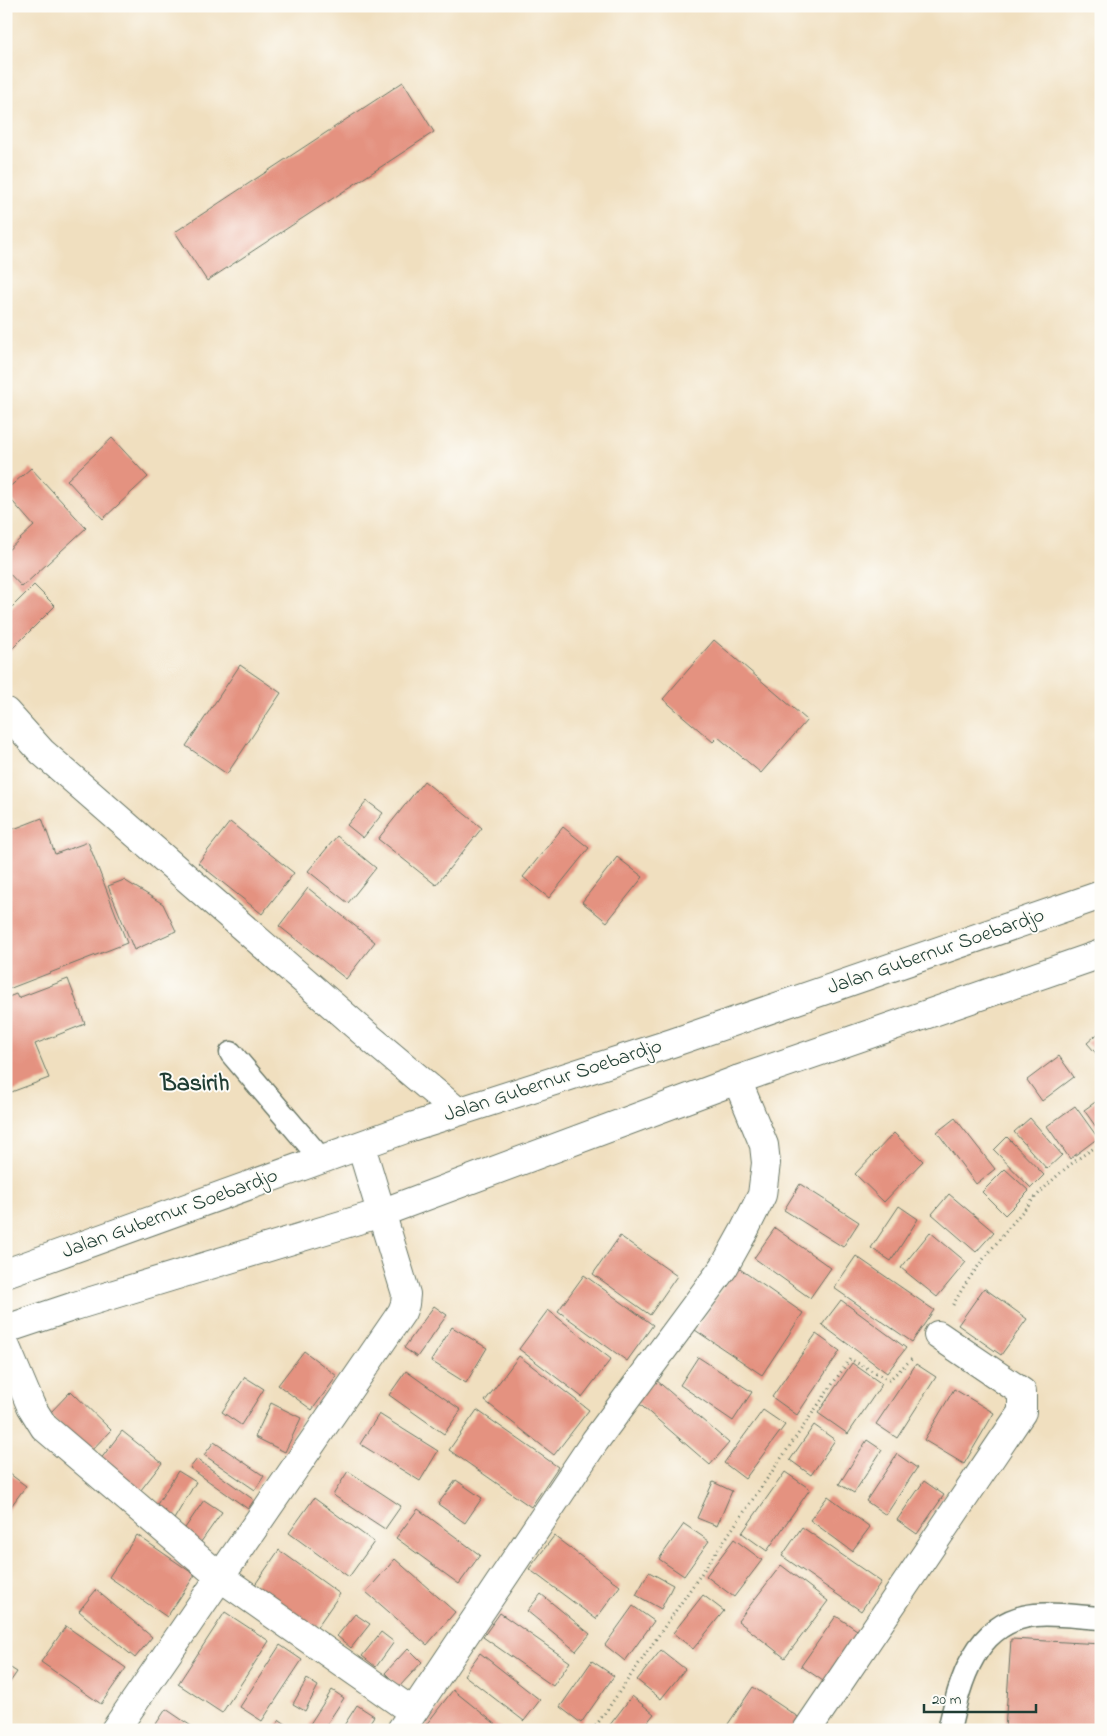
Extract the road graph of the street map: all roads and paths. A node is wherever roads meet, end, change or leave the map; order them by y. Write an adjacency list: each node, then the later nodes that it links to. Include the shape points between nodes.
1 (6, 712): 6 (main road, via 48,758)
2 (1101, 894): 6 (main road, Jalan Gubernur Soebardjo, via 672,1043)
3 (1101, 954): 5 (main road)
4 (231, 1053): 9 (lane)
5 (737, 1080): 10 (main road); 17 (main road, via 764,1145 766,1162 762,1195 744,1230 724,1266 595,1441)
6 (456, 1111): 8 (main road, Jalan Gubernur Soebardjo)
7 (1101, 1144): 13 (path, via 1081,1155 1025,1207 965,1283)
8 (361, 1146): 9 (main road, Jalan Gubernur Soebardjo); 10 (main road)
9 (322, 1160): 11 (main road, Jalan Gubernur Soebardjo)
10 (381, 1213): 12 (main road); 15 (main road, via 406,1294 402,1312)
11 (6, 1273)
12 (6, 1329)
13 (938, 1335): 19 (path, via 889,1380 850,1359); 20 (main road, via 1022,1392 1022,1412)
14 (6, 1347): 15 (main road, via 31,1406 44,1427)
15 (220, 1576): 17 (main road); 18 (main road)
16 (1101, 1618): 21 (lane, via 1035,1615 994,1630 970,1663 958,1689)
17 (407, 1721)
18 (115, 1730)
19 (593, 1730)
20 (807, 1730)
21 (949, 1730)

